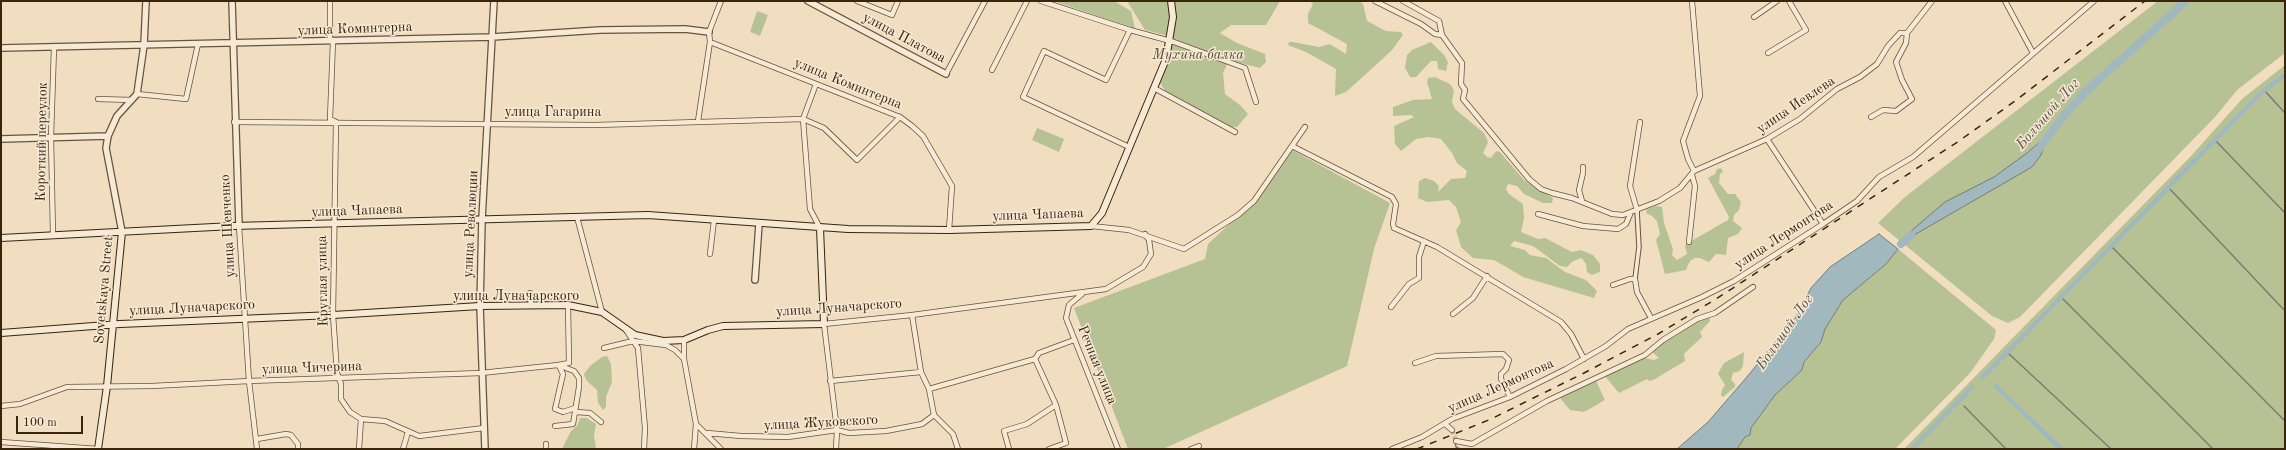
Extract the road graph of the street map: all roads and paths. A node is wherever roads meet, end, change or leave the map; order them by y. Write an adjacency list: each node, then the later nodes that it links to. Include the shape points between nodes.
1 (146, 1): 32 (street)
2 (232, 1): 31 (street, улица Шевченко)
3 (330, 1): 27 (street, Круглая улица)
4 (494, 1): 26 (street, улица Революции)
5 (721, 1): 23 (street)
6 (808, 1): 38 (street, улица Платова)
7 (857, 1): 8 (street, via 892,15)
8 (898, 1)
9 (985, 1): 38 (street)
10 (1027, 1): 37 (street)
11 (1041, 1): 22 (street)
12 (1171, 1): 28 (main road)
13 (1375, 1): 25 (street, via 1421,24 1435,34)
14 (1403, 1): 25 (street, улица Иевлева, via 1439,21)
15 (1692, 1): 62 (street, via 1700,96 1683,140)
16 (1777, 1): 21 (street)
17 (1789, 1): 35 (street, via 1806,30)
18 (1932, 1): 24 (street, улица Иевлева)
19 (2005, 1): 36 (street)
20 (2094, 1): 36 (street, улица Лермонтова)
21 (1754, 17)
22 (1130, 30): 28 (street); 60 (street, via 1106,80 1044,51 1023,97)
23 (709, 32): 26 (street, улица Коминтерна, via 685,29 600,30); 29 (street)
24 (1908, 33): 46 (street, via 1896,62 1912,99 1896,111 1883,110); 58 (street, улица Иевлева, via 1900,33 1870,70 1837,89 1800,119)
25 (1442, 35): 63 (street, улица Иевлева, via 1462,63 1461,84 1465,90 1463,99 1529,179 1540,189)
26 (492, 37): 27 (street, улица Коминтерна); 52 (street, улица Революции)
27 (332, 41): 31 (street, улица Коминтерна); 50 (street, Круглая улица, via 330,119)
28 (1170, 41): 40 (main road); 44 (street, via 1245,68)
29 (710, 42): 39 (street, улица Коминтерна); 48 (street)
30 (198, 44): 31 (street, улица Коминтерна); 32 (street, улица Коминтерна); 41 (street, via 186,100)
31 (232, 44): 49 (street, улица Шевченко)
32 (144, 45): 34 (street, улица Коминтерна); 41 (street)
33 (1, 48): 34 (street, улица Коминтерна)
34 (54, 48): 56 (street, Короткий переулок)
35 (1768, 53)
36 (2033, 53): 72 (street, улица Лермонтова, via 1913,157 1879,177 1856,201)
37 (992, 70)
38 (946, 74)
39 (816, 84): 45 (street, улица Коминтерна); 47 (street)
40 (1154, 88): 54 (street); 60 (main road)
41 (137, 94): 43 (street, Sovetskaya Street)
42 (98, 99): 43 (street)
43 (132, 100): 55 (street, Sovetskaya Street, via 117,116)
44 (1256, 102)
45 (900, 117): 47 (street, улица Гагарина, via 857,160 824,128); 76 (street, улица Коминтерна, via 923,136 952,186)
46 (1871, 117)
47 (803, 119): 48 (street, улица Гагарина); 75 (street, via 810,209)
48 (698, 121): 52 (street, улица Гагарина, via 595,125)
49 (234, 122): 50 (street, улица Гагарина); 73 (street, улица Шевченко)
50 (336, 122): 52 (street, улица Гагарина); 70 (street, Круглая улица)
51 (1640, 122): 64 (street, via 1630,186)
52 (488, 125): 68 (street, улица Революции)
53 (1305, 127): 59 (street, улица Чапаева)
54 (1235, 132)
55 (108, 136): 56 (street); 77 (street, Sovetskaya Street, via 108,162)
56 (51, 137): 57 (street); 79 (street, Короткий переулок)
57 (1, 139)
58 (1767, 139): 62 (street, улица Иевлева); 72 (street)
59 (1292, 146): 78 (street, улица Чапаева, via 1254,201 1203,239 1184,249); 81 (street, via 1392,197 1396,204 1394,228)
60 (1129, 147): 74 (main road, via 1102,213)
61 (1583, 167): 63 (street, via 1579,190)
62 (1693, 173): 64 (street, улица Иевлева, via 1680,188 1659,202); 82 (street, via 1695,186)
63 (1582, 201): 65 (street, улица Иевлева, via 1612,214 1623,215)
64 (1637, 210): 65 (street, улица Иевлева); 85 (street, via 1640,247)
65 (1631, 212): 66 (street, via 1626,224 1618,229 1583,226)
66 (1538, 214)
67 (577, 217): 68 (main road, улица Чапаева); 69 (main road, улица Чапаева, via 648,215); 95 (street)
68 (482, 219): 70 (main road, улица Чапаева); 93 (street, улица Революции)
69 (714, 220): 71 (main road, улица Чапаева); 83 (street)
70 (333, 224): 73 (main road, улица Чапаева); 97 (street, Круглая улица)
71 (759, 224): 75 (main road, улица Чапаева); 86 (street)
72 (1823, 224): 100 (street, улица Лермонтова, via 1727,284)
73 (239, 226): 77 (main road, улица Чапаева); 99 (street, улица Шевченко)
74 (1091, 226): 76 (main road, улица Чапаева); 78 (street, улица Чапаева)
75 (820, 228): 76 (main road, улица Чапаева); 102 (main road)
76 (949, 230)
77 (122, 232): 79 (main road, улица Чапаева); 101 (main road, Sovetskaya Street)
78 (1145, 234): 90 (street, улица Луначарского, via 1150,240 1151,254 1143,267 1106,289)
79 (53, 236): 80 (main road, улица Чапаева)
80 (1, 238)
81 (1424, 241): 84 (street); 94 (street, via 1419,257 1419,278 1409,284)
82 (1689, 242)
83 (710, 254)
84 (1487, 276): 96 (street, via 1473,298); 111 (street, via 1566,327)
85 (1635, 279): 87 (street, via 1630,278); 100 (street, via 1637,292)
86 (754, 280)
87 (1613, 285)
88 (1753, 287): 137 (street, улица Лермонтова, via 1715,313 1697,319 1663,340 1645,355 1547,401 1472,444)
89 (530, 293): 91 (street)
90 (1082, 294): 98 (street, улица Луначарского); 106 (street, Речная улица, via 1069,305 1066,318)
91 (531, 305): 92 (main road, улица Луначарского); 93 (main road, улица Луначарского)
92 (568, 305): 95 (main road, улица Луначарского); 113 (street, via 569,362)
93 (480, 306): 97 (main road, улица Луначарского); 115 (street, улица Революции)
94 (1391, 307)
95 (602, 312): 103 (main road, улица Луначарского)
96 (1453, 314)
97 (333, 315): 99 (main road, улица Луначарского); 116 (street, Круглая улица)
98 (912, 315): 102 (street, улица Луначарского); 114 (street)
99 (245, 318): 101 (main road, улица Луначарского); 117 (street, улица Шевченко)
100 (1651, 318): 111 (street, улица Лермонтова, via 1628,329)
101 (113, 324): 104 (main road, улица Луначарского); 119 (main road, Sovetskaya Street)
102 (824, 324): 105 (main road, улица Луначарского, via 723,326); 118 (street)
103 (626, 330): 105 (main road, улица Луначарского, via 652,340); 107 (street)
104 (1, 333)
105 (684, 340): 109 (street)
106 (1074, 340): 110 (street, via 1038,353); 153 (street, Речная улица)
107 (633, 341): 108 (street); 109 (street, via 666,345); 146 (street, via 638,348 645,428)
108 (604, 348)
109 (684, 359): 128 (street)
110 (1035, 359): 120 (street); 122 (street)
111 (1584, 359): 121 (street, улица Лермонтова)
112 (1416, 363): 121 (street, via 1436,356 1504,354 1509,360 1501,379)
113 (558, 365): 115 (street, улица Чичерина); 124 (street, via 574,371 579,378); 124 (street, via 562,368 563,374 555,409 563,412)
114 (921, 372): 118 (street); 120 (street)
115 (481, 374): 116 (street, улица Чичерина); 131 (street, улица Революции)
116 (338, 379): 117 (street, улица Чичерина); 126 (street, Круглая улица, via 341,384 341,399 350,412)
117 (249, 381): 119 (street, улица Чичерина); 136 (street, улица Шевченко)
118 (830, 381): 132 (street)
119 (107, 386): 123 (street, улица Чичерина, via 67,387 20,404); 140 (main road, Sovetskaya Street)
120 (929, 389): 125 (street)
121 (1510, 397): 129 (street, улица Лермонтова)
122 (1056, 405): 151 (street, via 1027,424 1004,431); 152 (street, via 1066,443)
123 (1, 406)
124 (576, 410): 127 (street, via 590,413); 130 (street, via 573,424)
125 (934, 415): 132 (street, улица Жуковского, via 913,427 849,433); 150 (street, via 953,434)
126 (361, 419): 134 (street, via 385,421); 143 (street)
127 (601, 422)
128 (696, 424): 135 (street); 147 (street)
129 (1445, 424): 133 (street); 155 (street, улица Лермонтова)
130 (555, 426)
131 (484, 428): 134 (street, via 427,436); 145 (street, улица Революции)
132 (836, 430): 135 (street, улица Жуковского, via 788,437); 149 (street)
133 (1452, 430)
134 (408, 432): 144 (street)
135 (706, 433): 148 (street)
136 (257, 439): 141 (street, улица Шевченко); 142 (street, via 291,435 298,444)
137 (1456, 441)
138 (1, 442): 140 (street)
139 (1199, 446): 154 (street)
140 (98, 449)
141 (257, 449)
142 (298, 449)
143 (359, 449)
144 (403, 449)
145 (485, 449)
146 (644, 449)
147 (694, 449)
148 (722, 449)
149 (836, 449)
150 (958, 449)
151 (1009, 449)
152 (1049, 449)
153 (1118, 449)
154 (1191, 449)
155 (1392, 449)

